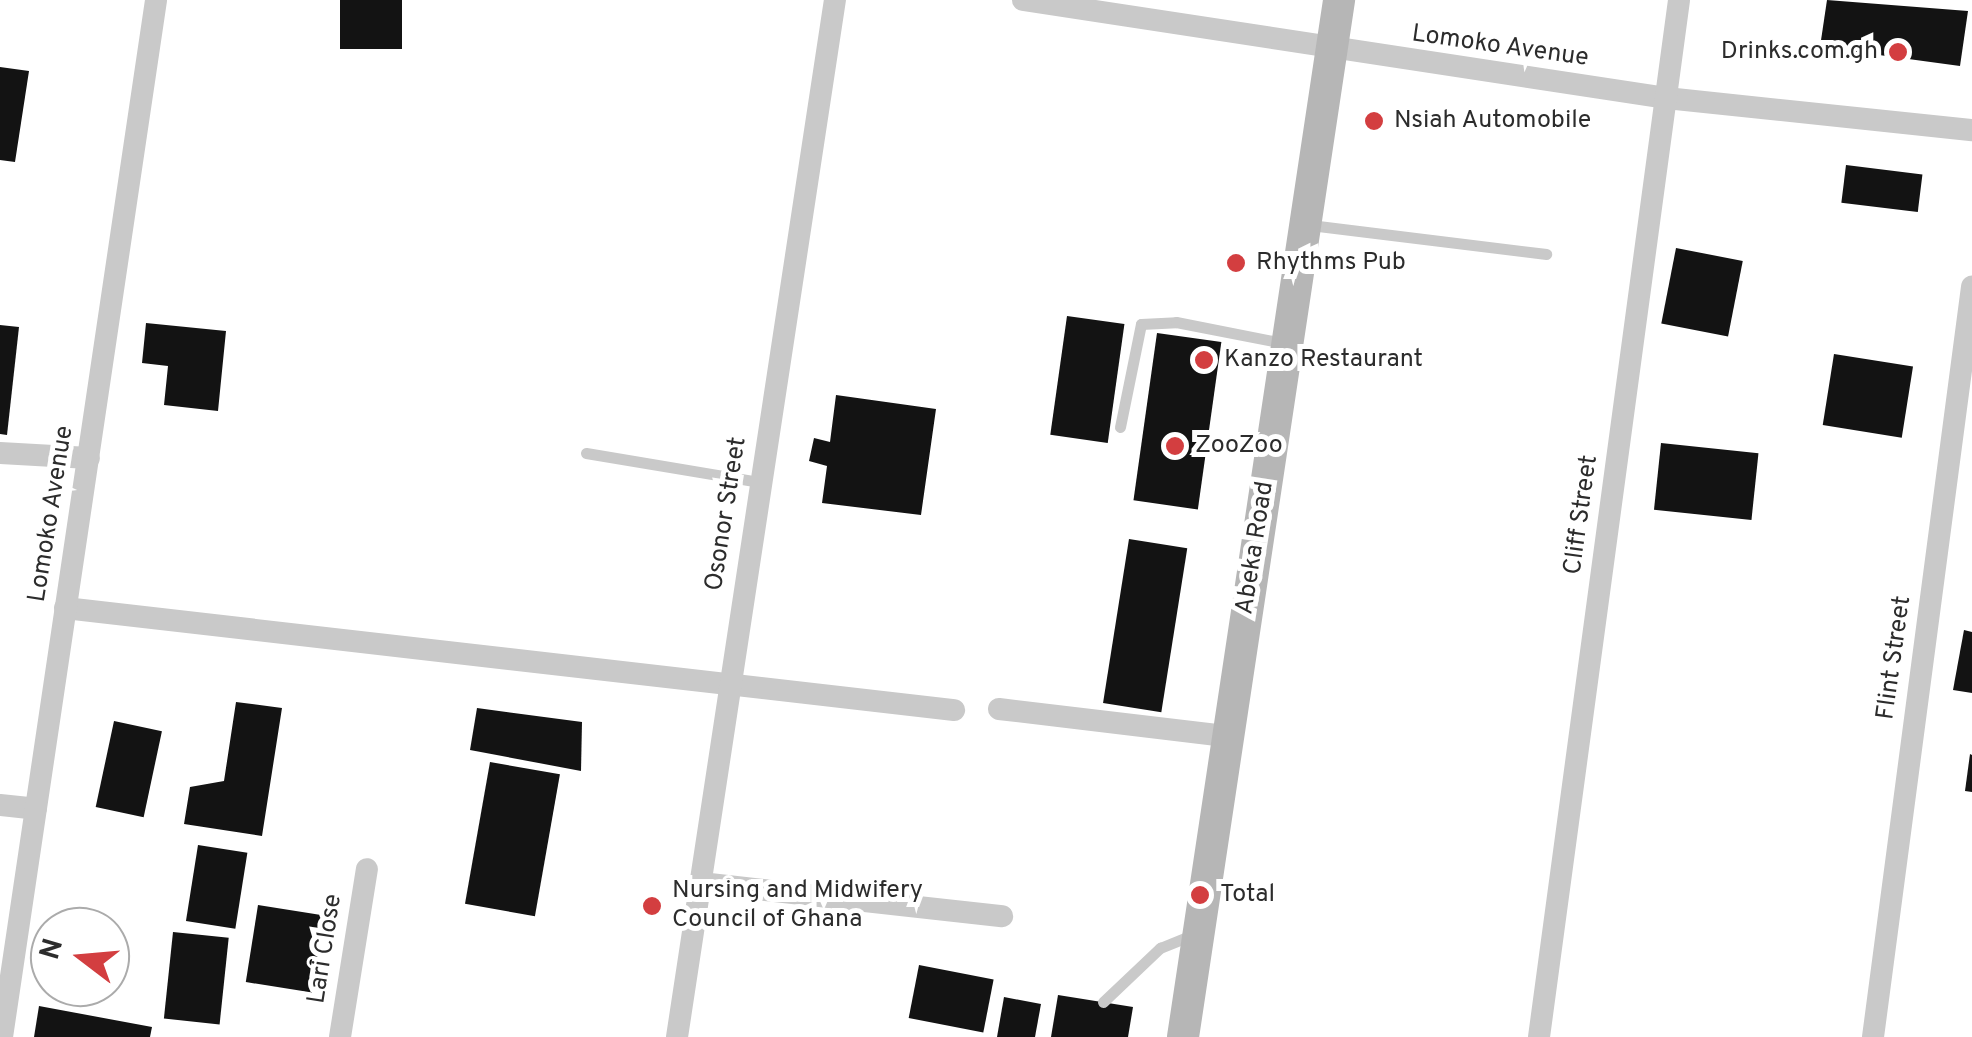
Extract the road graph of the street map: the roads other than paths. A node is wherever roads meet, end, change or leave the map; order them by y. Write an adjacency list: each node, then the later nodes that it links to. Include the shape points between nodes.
1 (156, 0): 16 (street, Lomoko Avenue)
2 (835, 0): 17 (street, Osonor Street)
3 (1022, 0): 6 (street, Lomoko Avenue)
4 (1338, 0): 6 (street, Abeka Road)
5 (1679, 0): 7 (street, Cliff Street)
6 (1332, 50): 7 (street, Lomoko Avenue); 9 (street, Abeka Road)
7 (1666, 98): 8 (street, Lomoko Avenue); 34 (street, Cliff Street)
8 (1972, 130)
9 (1305, 225): 10 (lane); 12 (street, Abeka Road)
10 (1546, 254)
11 (1972, 287): 35 (street, Flint Street)
12 (1287, 344): 13 (lane, via 1149,320 1134,338); 22 (street, Abeka Road)
13 (1120, 427)
14 (0, 453): 16 (street)
15 (586, 453): 17 (lane)
16 (89, 458): 18 (street, Lomoko Avenue)
17 (759, 482): 19 (street, Osonor Street)
18 (64, 608): 19 (street); 24 (street, Lomoko Avenue)
19 (729, 684): 21 (street); 26 (street, Osonor Street)
20 (1000, 709): 22 (street)
21 (954, 710)
22 (1227, 736): 28 (street, Abeka Road)
23 (0, 805): 24 (street)
24 (36, 809): 30 (street, Lomoko Avenue)
25 (367, 869): 31 (street, Lari Close)
26 (701, 883): 27 (street); 32 (street, Osonor Street)
27 (1002, 916)
28 (1198, 932): 29 (lane, via 1160,948); 33 (street, Abeka Road)
29 (1103, 1002)
30 (2, 1037)
31 (340, 1037)
32 (677, 1037)
33 (1183, 1037)
34 (1539, 1037)
35 (1873, 1037)

